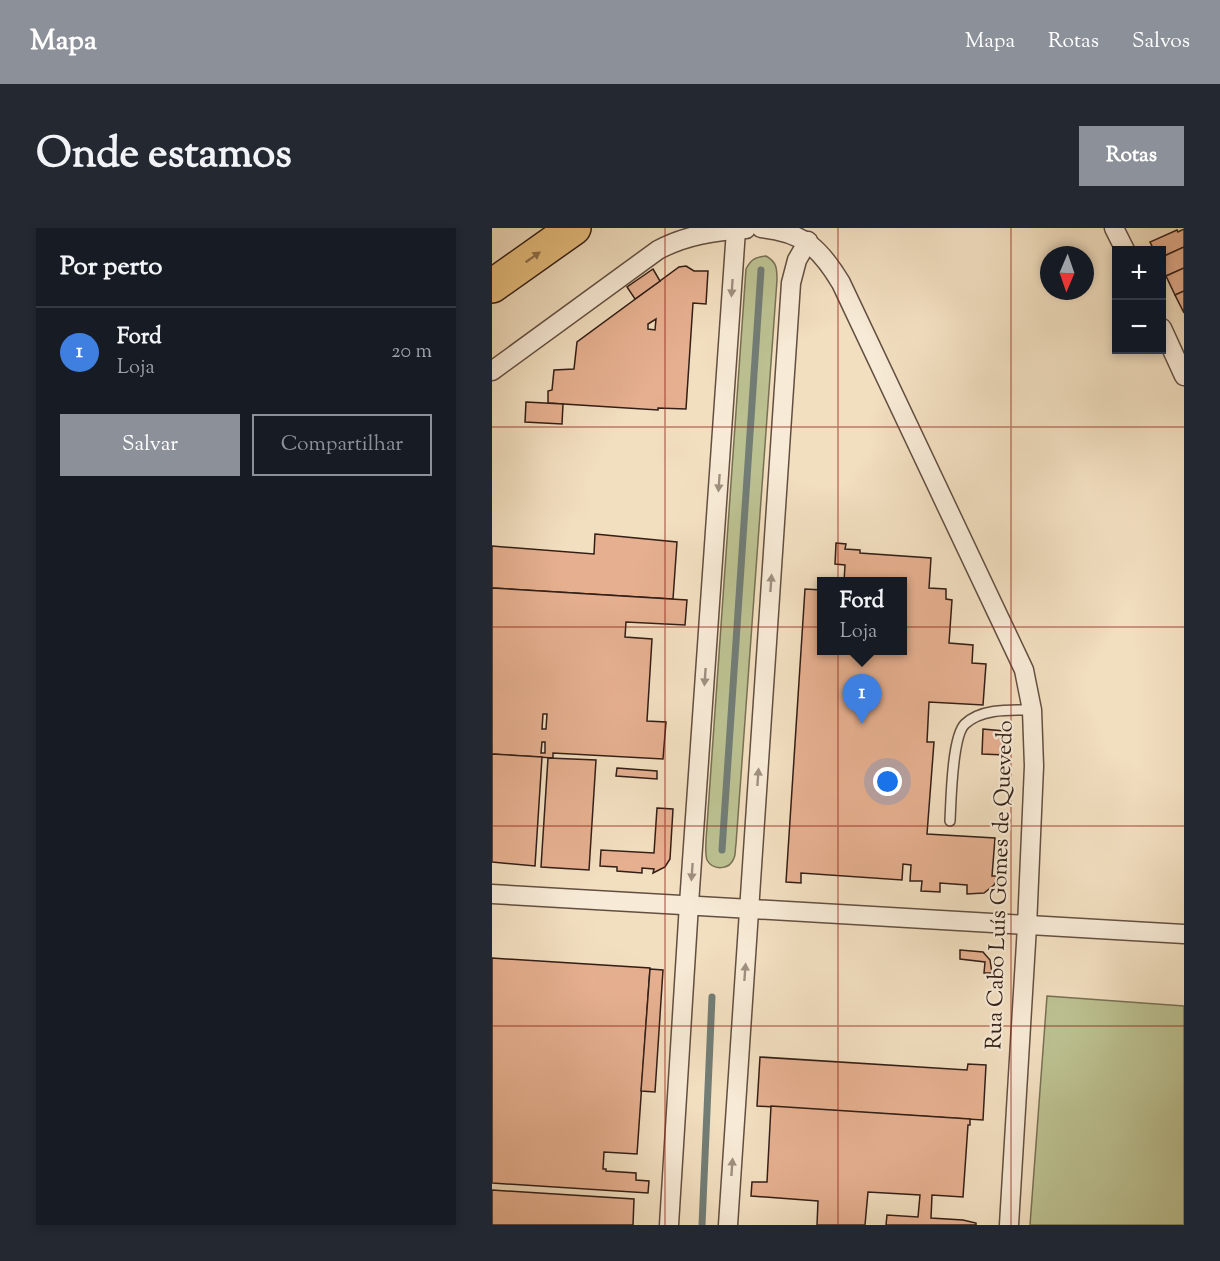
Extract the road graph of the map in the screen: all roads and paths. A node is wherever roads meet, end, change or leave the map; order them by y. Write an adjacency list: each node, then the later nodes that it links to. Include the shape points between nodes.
1 (574, 228): 7 (highway, one-way to 1)
2 (759, 228): 4 (street); 5 (street, via 782,230)
3 (1114, 228): 6 (street)
4 (736, 230): 9 (street, via 681,238 658,250); 14 (street, one-way to 14)
5 (808, 241): 11 (street, Rua Cabo Luís Gomes de Quevedo, via 841,283 1011,638 1024,670); 15 (street, one-way to 5, via 791,283 797,260)
6 (1123, 246)
7 (492, 286)
8 (1166, 338): 10 (street)
9 (492, 371)
10 (1184, 376)
11 (1032, 710): 12 (lane, via 1002,710 964,725 957,738); 16 (street, Rua Cabo Luís Gomes de Quevedo, via 1034,766)
12 (950, 820)
13 (492, 894): 14 (street)
14 (689, 904): 15 (street); 18 (street)
15 (749, 908): 16 (street); 19 (street, one-way to 15)
16 (1027, 926): 17 (street); 20 (street, Rua Cabo Luís Gomes de Quevedo)
17 (1184, 934)
18 (669, 1225)
19 (728, 1225)
20 (1009, 1225)

